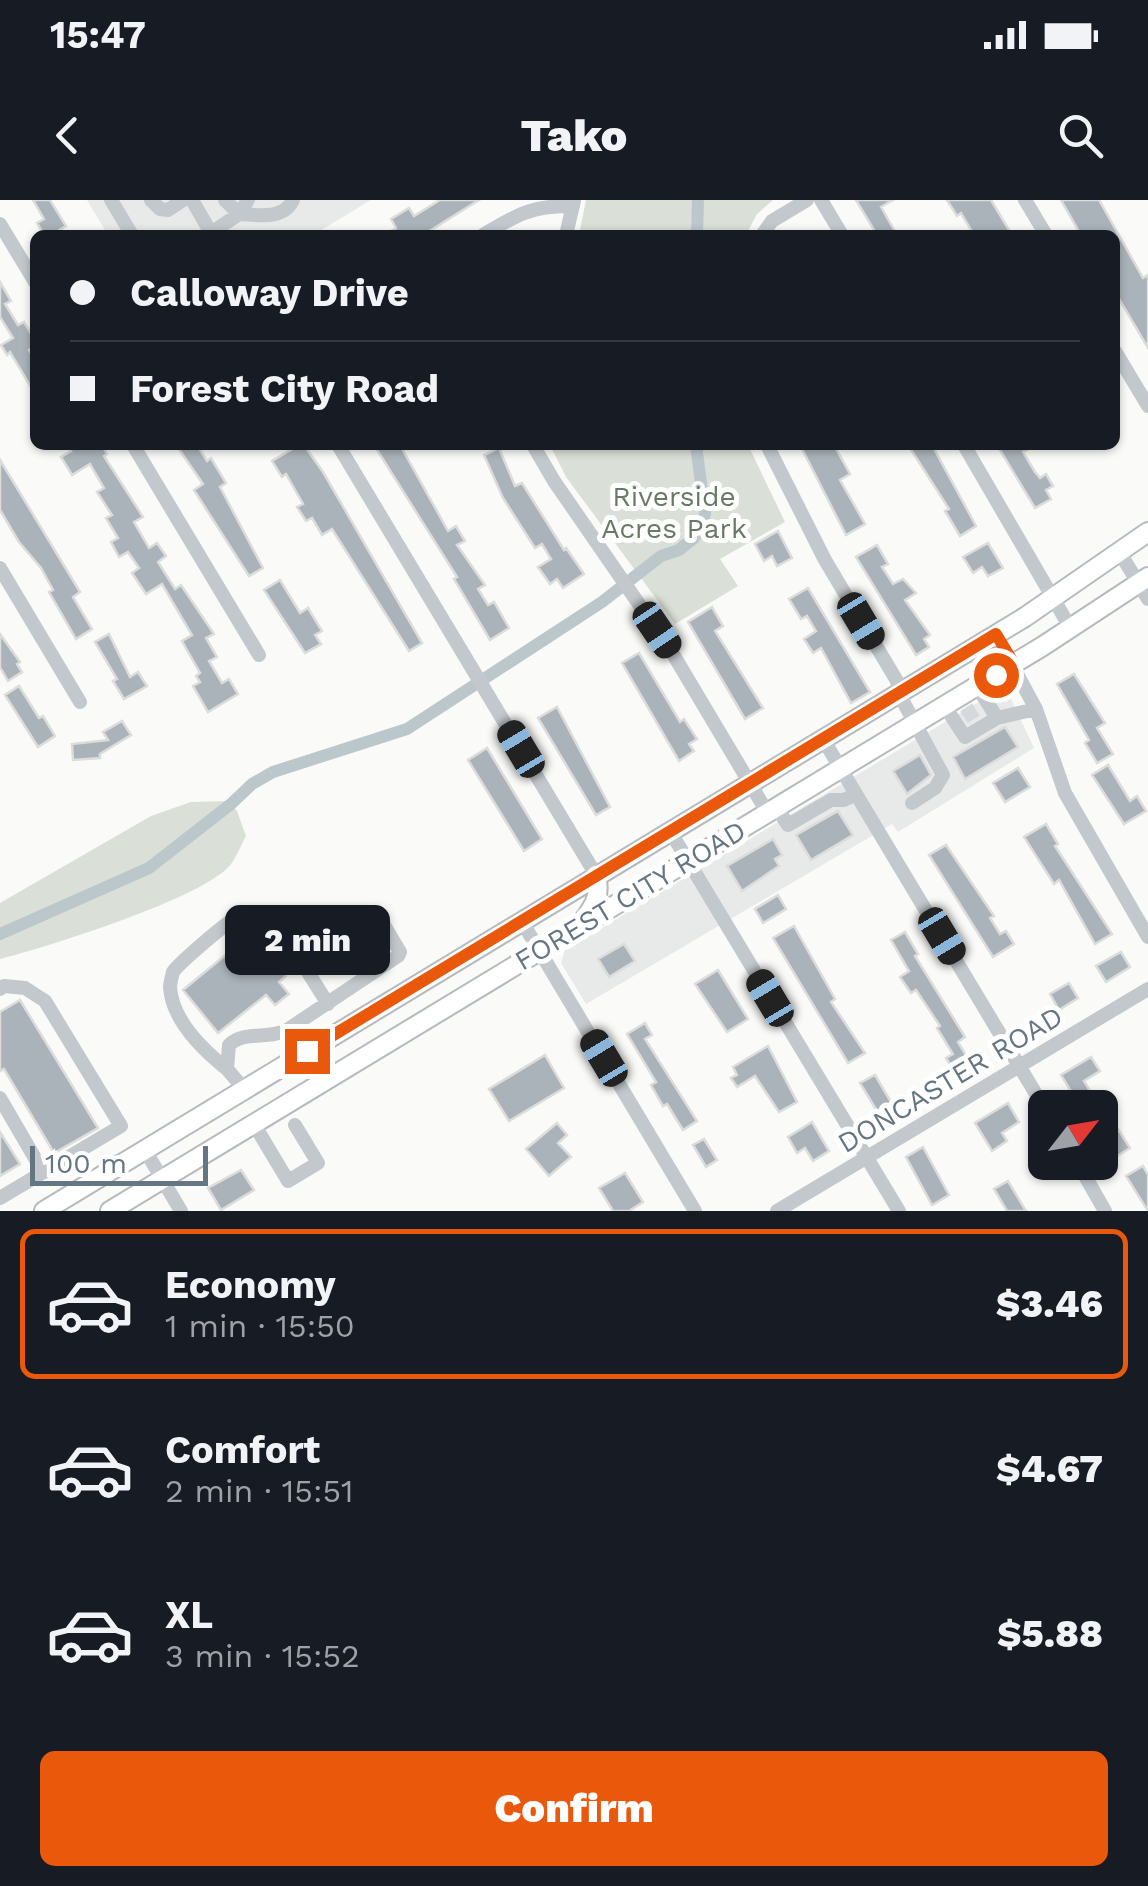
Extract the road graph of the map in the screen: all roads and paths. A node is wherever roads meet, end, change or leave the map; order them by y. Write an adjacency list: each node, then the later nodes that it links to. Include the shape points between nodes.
1 (111, 200): 14 (street)
2 (152, 200): 3 (street, via 168,210)
3 (183, 200)
4 (192, 200): 15 (street)
5 (226, 200): 12 (street)
6 (248, 200): 12 (street)
7 (293, 200): 12 (street, via 274,215)
8 (806, 200): 19 (street)
9 (821, 200): 20 (street)
10 (1025, 200): 21 (street)
11 (573, 203): 17 (street, via 525,211); 18 (street)
12 (239, 214): 16 (street)
13 (0, 224): 22 (street)
14 (129, 230)
15 (208, 230)
16 (216, 230)
17 (492, 230)
18 (567, 230)
19 (766, 230)
20 (839, 230)
21 (1043, 230)
22 (30, 274)
23 (1120, 359): 24 (street)
24 (1148, 406)
25 (135, 450): 37 (street)
26 (341, 450): 56 (street)
27 (536, 450): 48 (street)
28 (770, 450): 40 (street)
29 (967, 450): 34 (street)
30 (1148, 532): 31 (main road, FOREST CITY ROAD)
31 (1120, 553): 33 (street); 34 (main road, FOREST CITY ROAD)
32 (0, 568): 41 (street)
33 (1145, 587): 35 (main road, FOREST CITY ROAD)
34 (1054, 598): 35 (street); 36 (main road, FOREST CITY ROAD)
35 (1071, 629): 38 (main road, FOREST CITY ROAD)
36 (996, 634): 38 (street); 40 (main road, FOREST CITY ROAD)
37 (260, 655)
38 (1014, 664): 39 (main road, FOREST CITY ROAD); 43 (street)
39 (978, 686): 42 (main road, FOREST CITY ROAD); 44 (street)
40 (899, 694): 45 (street); 46 (main road, FOREST CITY ROAD)
41 (80, 702)
42 (944, 705): 44 (street, via 960,720 965,737); 45 (main road, FOREST CITY ROAD)
43 (1036, 709): 44 (street); 59 (street, via 1065,793)
44 (998, 718)
45 (913, 723): 47 (main road, FOREST CITY ROAD); 51 (street, via 943,776)
46 (823, 739): 47 (street); 48 (main road, FOREST CITY ROAD)
47 (841, 768): 49 (main road, FOREST CITY ROAD); 50 (street)
48 (750, 783): 53 (street); 54 (main road, FOREST CITY ROAD)
49 (810, 787): 52 (street); 53 (main road, FOREST CITY ROAD)
50 (856, 794): 52 (street); 65 (street)
51 (912, 803)
52 (821, 805): 53 (street, via 788,826)
53 (772, 810): 55 (main road, FOREST CITY ROAD)
54 (670, 831): 55 (street); 56 (main road, FOREST CITY ROAD)
55 (687, 860): 58 (main road, FOREST CITY ROAD); 73 (street)
56 (596, 875): 57 (main road, FOREST CITY ROAD); 58 (main road, via 596,904)
57 (522, 920): 60 (street); 67 (main road, FOREST CITY ROAD)
58 (580, 925): 60 (main road, FOREST CITY ROAD)
59 (1148, 937)
60 (539, 950): 70 (main road, FOREST CITY ROAD); 81 (street)
61 (306, 969): 64 (street); 64 (street, via 384,925 398,956); 66 (street, via 278,925 251,914 238,916 173,972 175,1006 205,1051)
62 (0, 989): 74 (street, via 24,988 46,1001 120,1126)
63 (1148, 989): 65 (street, DONCASTER ROAD)
64 (328, 1004): 66 (street, via 276,1036 236,1039)
65 (1020, 1066): 68 (street); 73 (street, DONCASTER ROAD)
66 (227, 1068): 67 (street)
67 (244, 1090): 72 (main road, FOREST CITY ROAD)
68 (1034, 1090)
69 (0, 1098): 74 (street)
70 (254, 1124): 71 (street, via 288,1181 318,1163); 75 (main road, FOREST CITY ROAD)
71 (295, 1125)
72 (145, 1150): 75 (street); 78 (main road, FOREST CITY ROAD)
73 (866, 1157): 82 (street, DONCASTER ROAD); 83 (street)
74 (43, 1172): 77 (street)
75 (162, 1179): 79 (main road, FOREST CITY ROAD); 80 (street)
76 (1087, 1180): 84 (street)
77 (0, 1198)
78 (44, 1211)
79 (110, 1211)
80 (181, 1211)
81 (694, 1211)
82 (777, 1211)
83 (898, 1211)
84 (1105, 1211)

